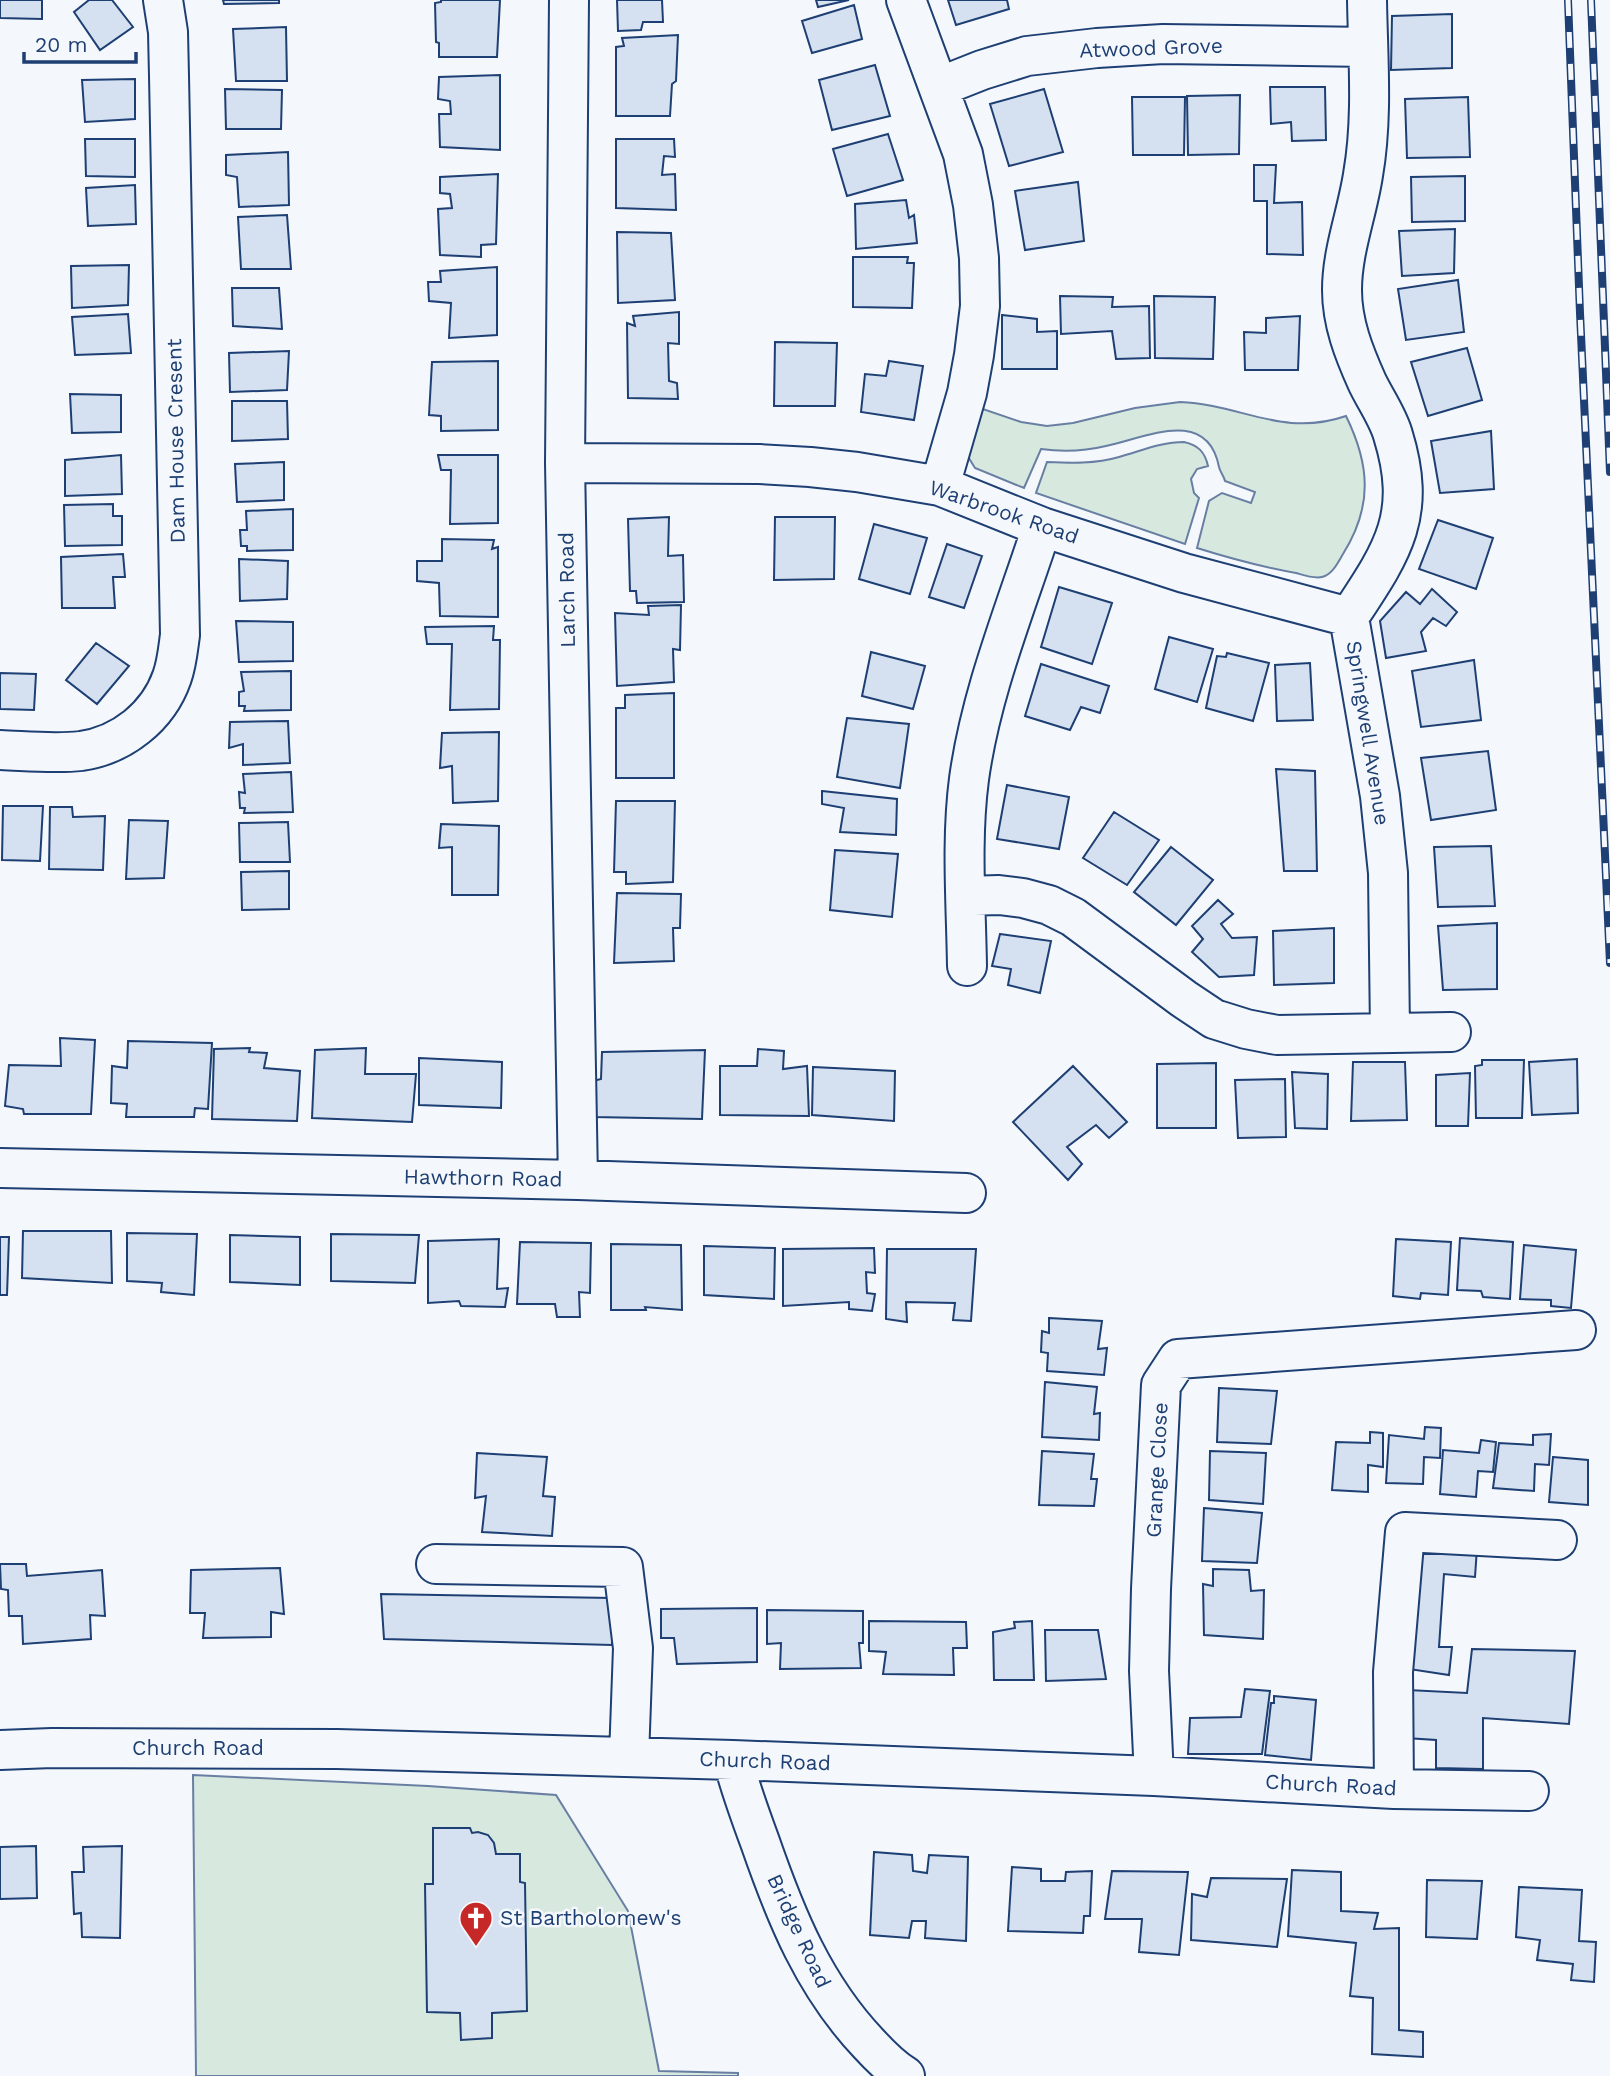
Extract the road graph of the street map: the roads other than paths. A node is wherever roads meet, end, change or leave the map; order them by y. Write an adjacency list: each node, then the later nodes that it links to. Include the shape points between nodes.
1 (163, 0): 11 (street, Dam House Cresent, via 169,76 177,656 172,677 156,706 118,740 82,751)
2 (569, 0): 7 (street, Larch Road)
3 (906, 0): 6 (street)
4 (1367, 0): 5 (street, Springwell Avenue)
5 (1368, 47): 6 (street, Atwood Grove, via 1163,44 1097,48 1027,57); 10 (street, Springwell Avenue, via 1368,138 1342,292 1355,356 1393,432 1403,507 1386,559)
6 (939, 87): 8 (street, via 963,154 979,258 974,355)
7 (565, 463): 8 (street, Warbrook Road, via 810,467); 17 (street, Larch Road)
8 (940, 486): 9 (street, Warbrook Road)
9 (1042, 527): 10 (street, Warbrook Road, via 1184,573); 12 (street, via 977,734 964,830)
10 (1349, 617): 14 (street, Springwell Avenue, via 1380,796 1388,873)
11 (0, 750)
12 (966, 896): 13 (street); 14 (street, via 999,895 1049,905 1073,917 1214,1019 1245,1030 1278,1035)
13 (967, 966)
14 (1390, 1031): 15 (street)
15 (1451, 1032)
16 (0, 1168): 17 (street, Hawthorn Road)
17 (578, 1180): 18 (street, Hawthorn Road)
18 (966, 1193)
19 (1576, 1330): 25 (street, Grange Close, via 1178,1359 1161,1385 1149,1657)
20 (1557, 1540): 26 (street, via 1405,1532 1393,1672)
21 (436, 1564): 23 (street, via 624,1567 634,1648)
22 (0, 1750): 23 (street, Church Road, via 324,1748)
23 (629, 1757): 24 (street, Church Road)
24 (733, 1760): 25 (street, Church Road); 28 (street, Bridge Road, via 775,1885 825,1990 878,2054)
25 (1154, 1776): 26 (street, Church Road)
26 (1394, 1789): 27 (street, Church Road)
27 (1529, 1791)
28 (905, 2076)

